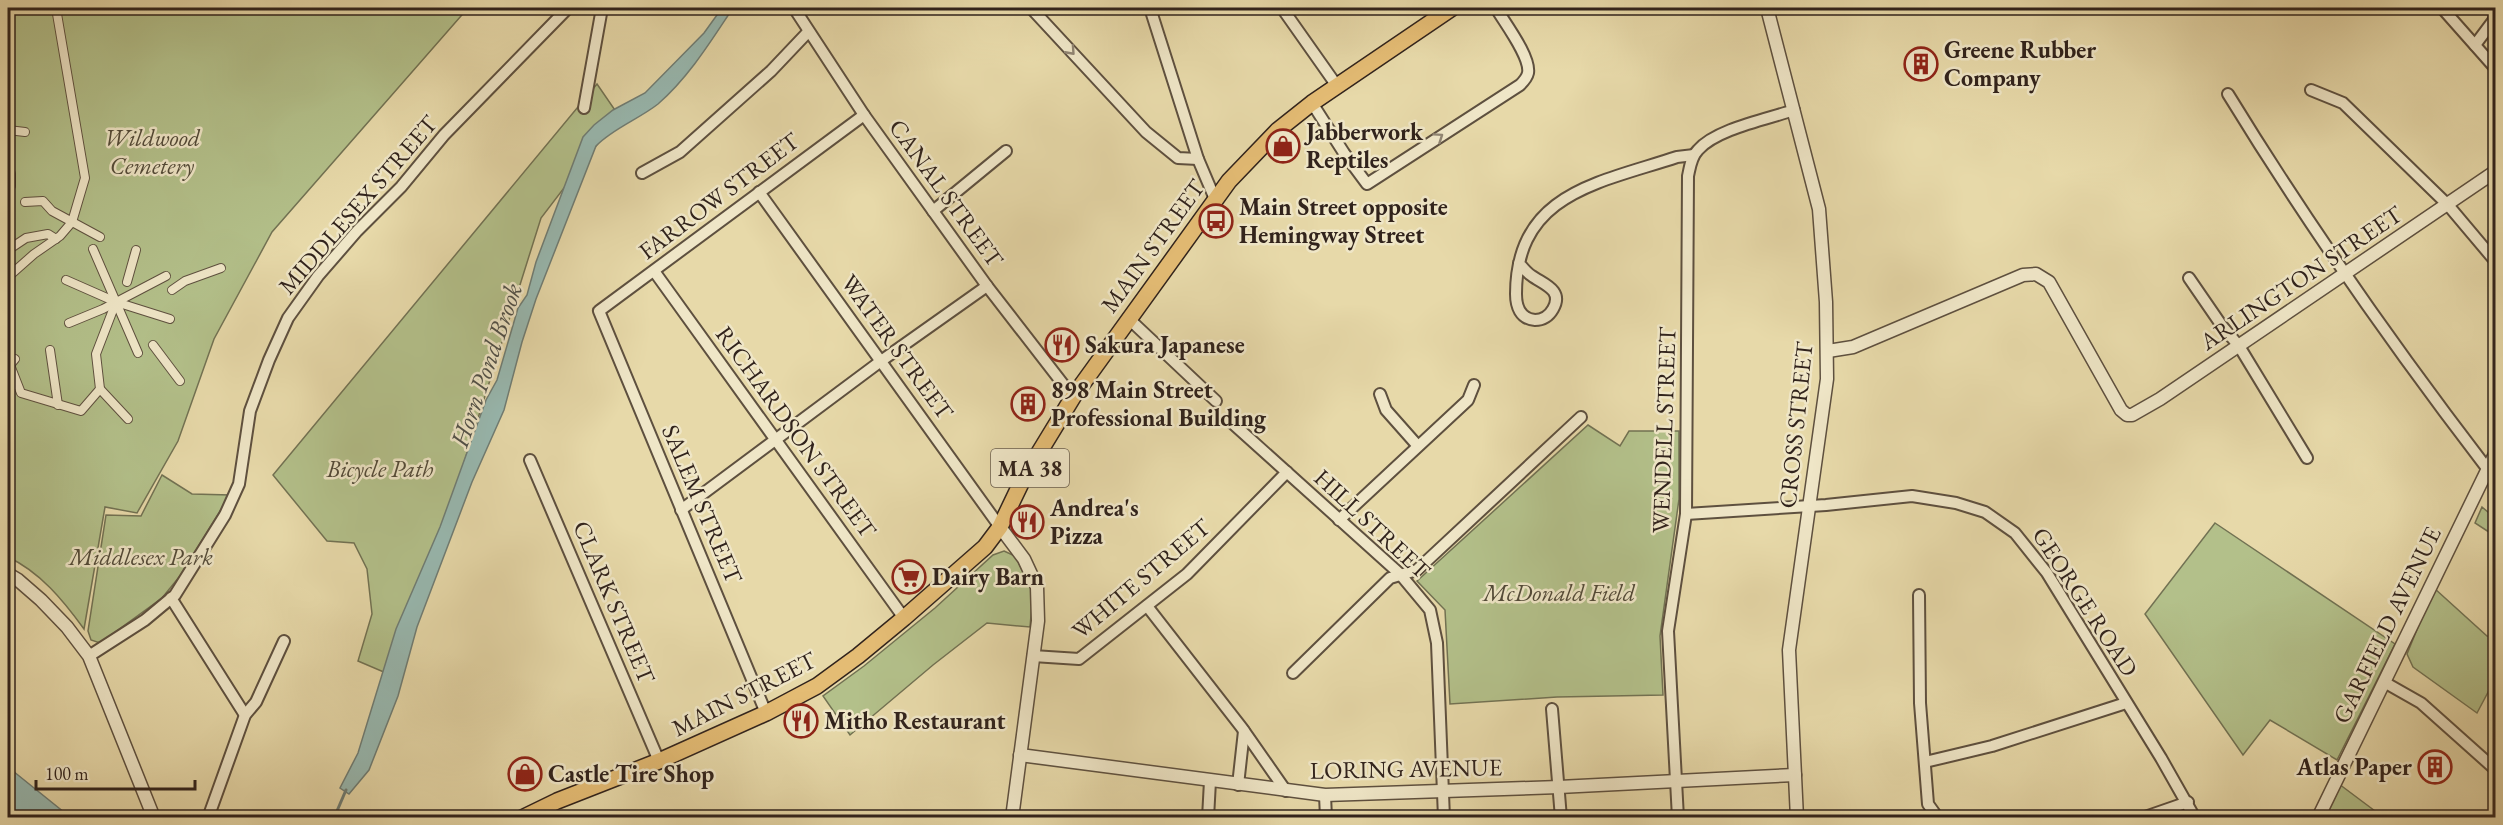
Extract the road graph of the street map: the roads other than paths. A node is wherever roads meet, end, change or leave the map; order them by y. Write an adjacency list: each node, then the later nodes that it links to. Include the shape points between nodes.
1 (56, 8): 37 (street, via 85,178)
2 (568, 8): 92 (street, MIDDLESEX STREET, via 357,231 288,318 250,411 239,484 225,515)
3 (602, 8): 20 (street)
4 (794, 8): 13 (street, CANAL STREET)
5 (1031, 8): 27 (street, one-way to 27, via 1146,132 1178,158)
6 (1150, 8): 27 (street)
7 (1282, 8): 16 (street)
8 (1452, 8): 16 (main road, MAIN STREET / MA 38)
9 (1496, 8): 19 (street, one-way to 9, via 1367,184 1526,78 1526,58)
10 (1767, 8): 21 (street, CROSS STREET)
11 (2442, 8): 14 (street)
12 (2496, 17): 14 (street)
13 (808, 32): 22 (street, CANAL STREET); 30 (street, via 680,152)
14 (2475, 45): 15 (street)
15 (2496, 69)
16 (1337, 86): 19 (main road, MAIN STREET / MA 38)
17 (2311, 90): 35 (street, via 2343,103)
18 (2229, 94): 47 (street)
19 (1312, 103): 33 (main road, MAIN STREET / MA 38, via 1252,155)
20 (584, 108)
21 (1794, 110): 26 (street, via 1719,136); 63 (street, CROSS STREET, via 1821,219)
22 (864, 115): 32 (street, FARROW STREET); 36 (street, CANAL STREET)
23 (8, 130): 24 (street)
24 (25, 132)
25 (1005, 151): 36 (street)
26 (1694, 155): 44 (street, via 1677,157 1567,197 1538,220); 86 (street, WENDELL STREET, via 1688,177)
27 (1198, 159): 33 (street)
28 (8, 166): 31 (street)
29 (2496, 171): 35 (street, ARLINGTON STREET)
30 (642, 173)
31 (8, 189)
32 (759, 192): 46 (street, FARROW STREET); 66 (street, WATER STREET)
33 (1215, 199): 57 (main road, MAIN STREET / MA 38)
34 (25, 202): 37 (street, via 43,201)
35 (2448, 205): 43 (street); 47 (street, ARLINGTON STREET)
36 (933, 211): 53 (street, CANAL STREET)
37 (72, 222): 38 (street); 39 (street)
38 (100, 237)
39 (56, 239): 41 (street, via 48,234 27,238); 49 (street)
40 (93, 249): 55 (street)
41 (8, 250)
42 (136, 250): 52 (street)
43 (2496, 262)
44 (1519, 263): 44 (street, via 1554,292 1555,305 1543,319 1530,319 1517,306)
45 (221, 268): 54 (street)
46 (654, 271): 56 (street, FARROW STREET); 77 (street, RICHARDSON STREET)
47 (2345, 273): 61 (street, ARLINGTON STREET); 82 (street)
48 (166, 276): 55 (street)
49 (8, 277)
50 (2189, 278): 61 (street)
51 (66, 280): 55 (street)
52 (127, 282)
53 (987, 286): 66 (street); 71 (street, CANAL STREET)
54 (172, 290)
55 (116, 302): 58 (street); 59 (street); 64 (street); 69 (street, via 96,354)
56 (599, 311): 85 (street, SALEM STREET)
57 (1128, 318): 71 (main road, MAIN STREET / MA 38); 72 (street)
58 (170, 319)
59 (69, 323)
60 (153, 345): 67 (street)
61 (2239, 346): 63 (street, ARLINGTON STREET, via 2160,399 2127,415 2050,284 2042,276 2025,274 1853,347); 80 (street)
62 (51, 350): 73 (street)
63 (1828, 351): 84 (street, CROSS STREET)
64 (138, 353)
65 (15, 358): 73 (street, via 10,365 21,393)
66 (881, 361): 77 (street); 88 (street, WATER STREET)
67 (180, 381)
68 (1474, 385): 78 (street, via 1468,400)
69 (100, 389): 73 (street, via 81,411); 75 (street)
70 (1380, 394): 78 (street, via 1386,410)
71 (1073, 397): 88 (main road, MAIN STREET / MA 38, via 1023,479)
72 (1216, 401)
73 (58, 405)
74 (1581, 417): 90 (street, via 1417,570)
75 (128, 418)
76 (1230, 421): 83 (street, HILL STREET)
77 (776, 439): 85 (street); 94 (street, RICHARDSON STREET)
78 (1418, 445): 87 (street)
79 (2496, 452): 82 (street, GARFIELD AVENUE)
80 (2307, 458)
81 (530, 460): 106 (street, CLARK STREET)
82 (2486, 467): 99 (street, GARFIELD AVENUE)
83 (1287, 472): 87 (street, HILL STREET); 93 (street, WHITE STREET, via 1187,574)
84 (1809, 506): 86 (street, GEORGE ROAD); 100 (street, GEORGE ROAD, via 1912,496 1985,512 2015,533 2047,573); 109 (street, CROSS STREET, via 1790,650)
85 (681, 510): 102 (street, SALEM STREET)
86 (1686, 514): 110 (street, WENDELL STREET, via 1668,631)
87 (1339, 520): 90 (street, HILL STREET)
88 (1000, 527): 94 (main road, MAIN STREET / MA 38, via 985,547); 97 (street, via 1024,559 1037,587)
89 (8, 574): 96 (street, via 48,607)
90 (1400, 574): 98 (street, via 1390,578); 115 (street, HILL STREET, via 1430,610 1437,643)
91 (1919, 595): 107 (street)
92 (171, 598): 96 (street, MIDDLESEX STREET); 103 (street)
93 (1147, 606): 97 (street, WHITE STREET, via 1078,659); 104 (street)
94 (904, 618): 102 (main road, MAIN STREET / MA 38, via 817,686)
95 (284, 641): 103 (street, via 256,702)
96 (89, 656): 118 (street)
97 (1033, 656): 105 (street)
98 (1293, 673)
99 (2384, 682): 108 (street, via 2418,701); 131 (street, GARFIELD AVENUE)
100 (2126, 703): 107 (street, via 1992,746); 117 (street, GEORGE ROAD)
101 (1552, 709): 113 (street)
102 (766, 713): 106 (main road, MAIN STREET / MA 38)
103 (245, 716): 119 (street)
104 (1244, 731): 112 (street); 114 (street)
105 (1020, 755): 111 (street, LORING AVENUE); 121 (street)
106 (659, 761): 120 (main road, MAIN STREET / MA 38)
107 (1925, 762): 128 (street, via 1928,804)
108 (2496, 770)
109 (1795, 775): 110 (street, LORING AVENUE); 127 (street, CROSS STREET)
110 (1677, 780): 113 (street, LORING AVENUE); 126 (street, WENDELL STREET)
111 (1210, 781): 112 (street, LORING AVENUE); 122 (street)
112 (1238, 785): 114 (street, LORING AVENUE)
113 (1559, 787): 115 (street, LORING AVENUE); 125 (street)
114 (1286, 791): 116 (street, LORING AVENUE)
115 (1443, 791): 116 (street, LORING AVENUE); 124 (street, HILL STREET)
116 (1325, 795): 123 (street)
117 (2188, 802): 129 (street); 130 (street, GEORGE ROAD)
118 (154, 818)
119 (208, 818)
120 (522, 818)
121 (1012, 818)
122 (1208, 818)
123 (1326, 818)
124 (1443, 818)
125 (1560, 818)
126 (1678, 818)
127 (1797, 818)
128 (1938, 818)
129 (2142, 818)
130 (2195, 818)
131 (2318, 818)

